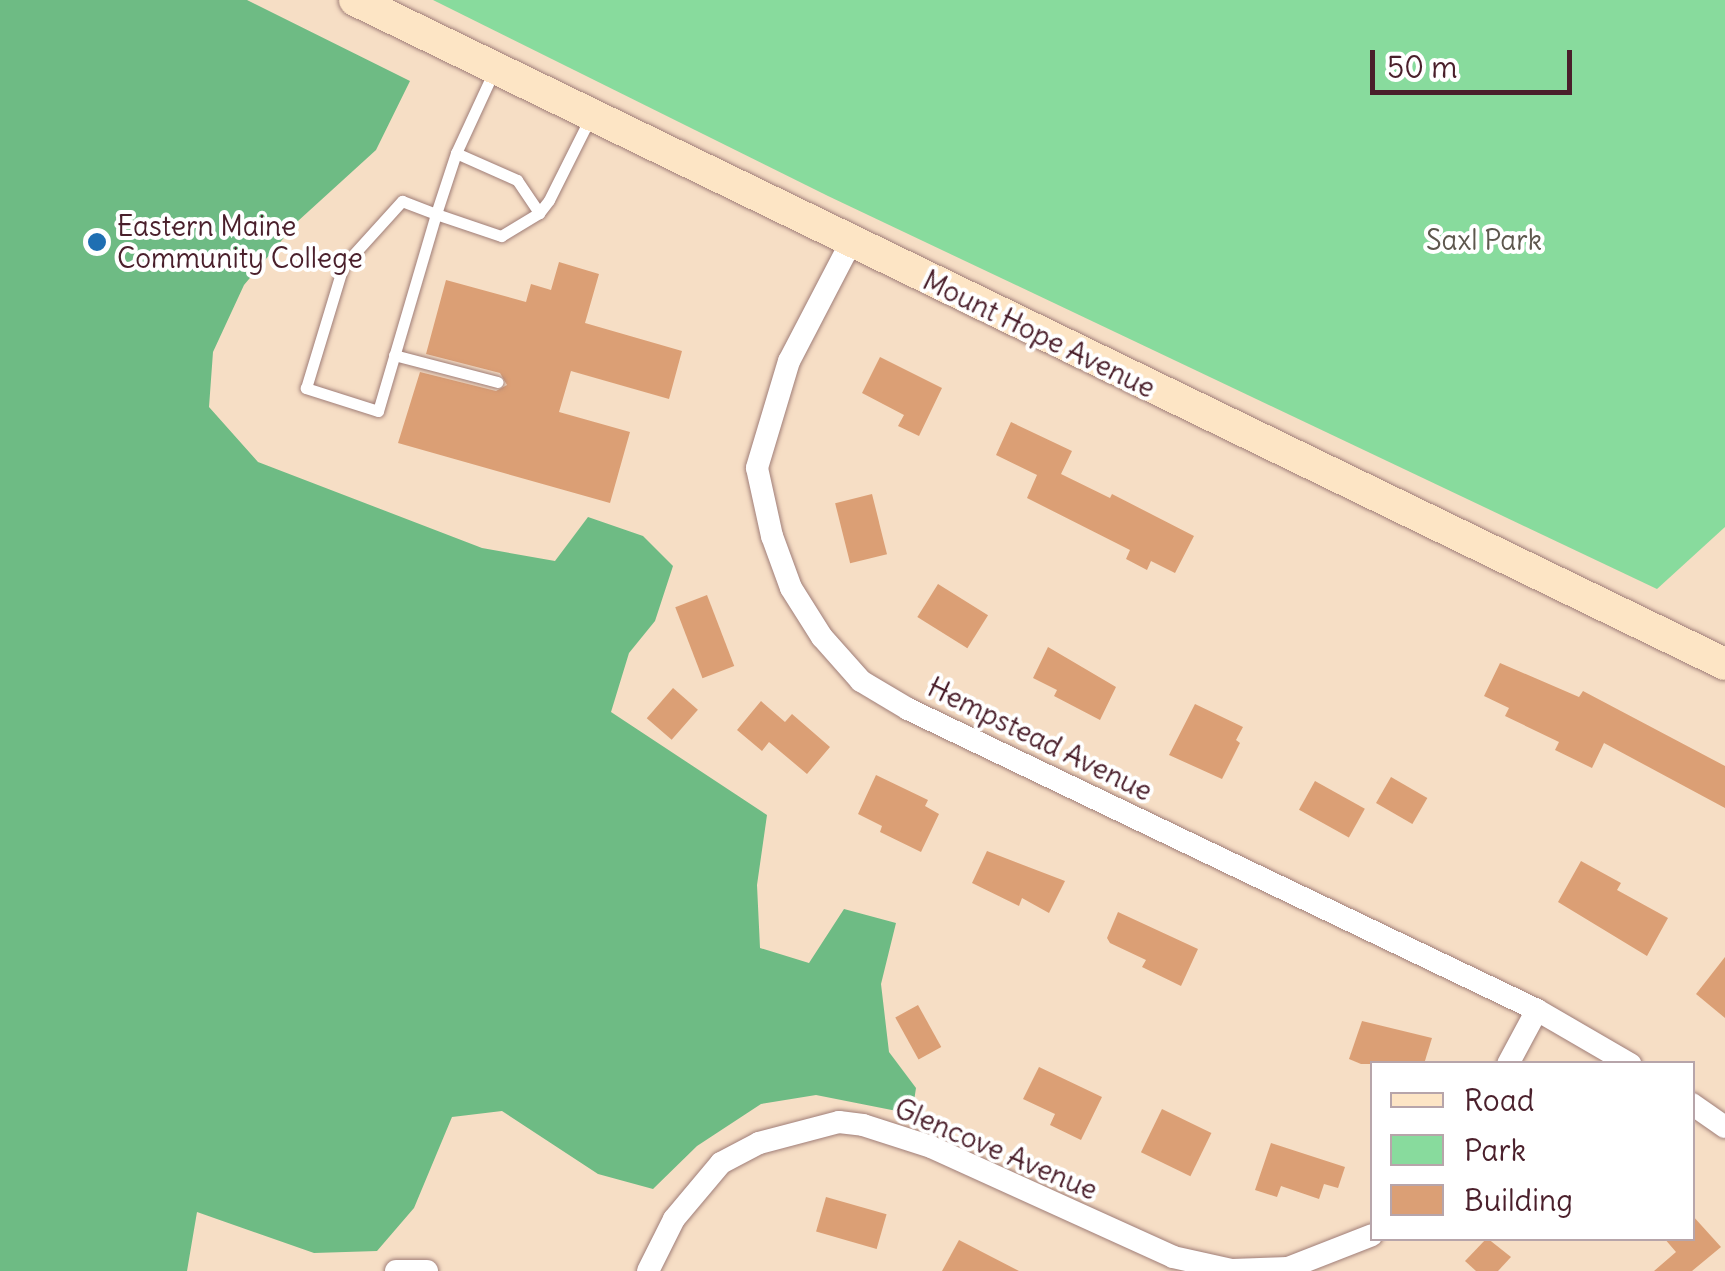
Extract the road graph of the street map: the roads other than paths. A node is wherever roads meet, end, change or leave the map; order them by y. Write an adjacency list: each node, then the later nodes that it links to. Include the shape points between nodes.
1 (355, 0): 2 (street, Mount Hope Avenue)
2 (495, 69): 3 (street, Mount Hope Avenue); 4 (lane)
3 (591, 116): 5 (lane); 7 (street, Mount Hope Avenue)
4 (456, 153): 5 (lane, via 517,180); 6 (lane)
5 (539, 212): 6 (lane, via 501,236)
6 (436, 214): 8 (lane); 8 (lane, via 402,201 344,266 306,388 378,411)
7 (850, 244): 10 (street, Mount Hope Avenue); 11 (street, Hempstead Avenue, via 789,360 758,468 791,588 860,681)
8 (394, 355): 9 (lane)
9 (498, 382)
10 (1725, 664)
11 (1537, 1010): 12 (street); 13 (street, Hempstead Avenue)
12 (1510, 1061)
13 (1625, 1061)
14 (1695, 1106): 15 (street)
15 (1725, 1127)
16 (1370, 1236): 19 (street, Glencove Avenue, via 1288,1268 1232,1270 1173,1257 930,1147 839,1122 759,1143 721,1163 674,1219)
17 (396, 1271): 18 (street)
18 (427, 1271)
19 (648, 1271)

